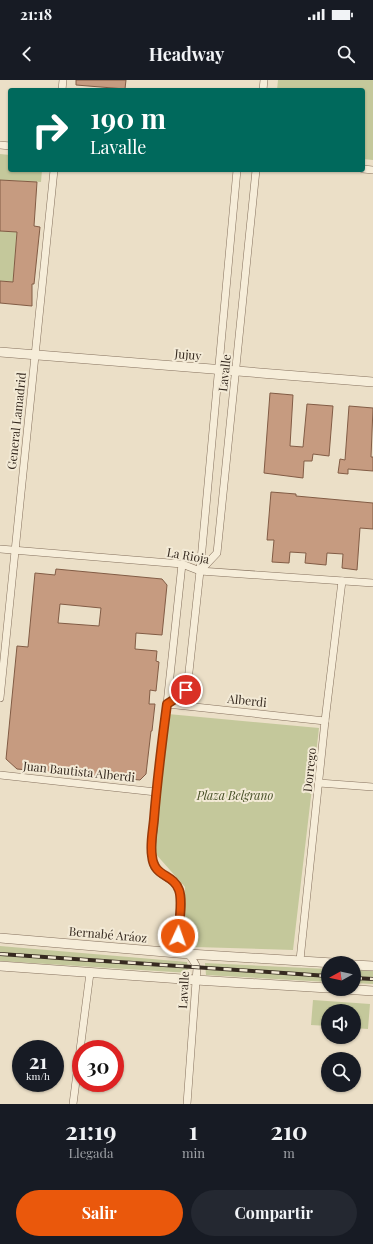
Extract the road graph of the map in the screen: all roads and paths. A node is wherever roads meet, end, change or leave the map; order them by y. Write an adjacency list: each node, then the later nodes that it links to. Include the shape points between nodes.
1 (54, 172): 5 (street, General Lamadrid)
2 (237, 172): 6 (street, Lavalle)
3 (256, 172): 7 (street, Lavalle)
4 (0, 352): 5 (street, Jujuy)
5 (35, 354): 6 (street, Jujuy); 10 (street, General Lamadrid)
6 (218, 369): 7 (street, Jujuy); 12 (street, Lavalle)
7 (236, 371): 8 (street, Jujuy); 12 (street, Lavalle, via 217,553)
8 (373, 382)
9 (0, 550): 10 (street, La Rioja)
10 (15, 550): 11 (street, La Rioja); 15 (street, General Lamadrid)
11 (182, 564): 12 (street, La Rioja); 16 (street, Lavalle)
12 (200, 570): 13 (street, La Rioja); 16 (street, Lavalle, via 186,690)
13 (342, 581): 14 (street, La Rioja); 17 (street, Dorrego)
14 (373, 583)
15 (0, 698)
16 (167, 704): 17 (street, Alberdi); 21 (street, Lavalle)
17 (325, 721): 19 (street, Dorrego)
18 (0, 774): 21 (street, Juan Bautista Alberdi)
19 (319, 783): 20 (street); 24 (street, Dorrego)
20 (373, 787)
21 (156, 792): 23 (street, Lavalle, via 153,866 173,881 179,889 178,936)
22 (0, 938): 23 (street, Bernabé Aráoz)
23 (189, 954): 24 (street, Bernabé Aráoz); 30 (street, Lavalle, via 197,968)
24 (300, 960): 25 (street, Bernabé Aráoz)
25 (321, 962)
26 (361, 965): 28 (street)
27 (0, 966): 29 (street)
28 (373, 966)
29 (90, 973): 30 (street); 34 (street)
30 (196, 980): 31 (street); 35 (street, Lavalle)
31 (321, 988)
32 (361, 990): 33 (street)
33 (373, 991)
34 (73, 1104)
35 (187, 1104)

